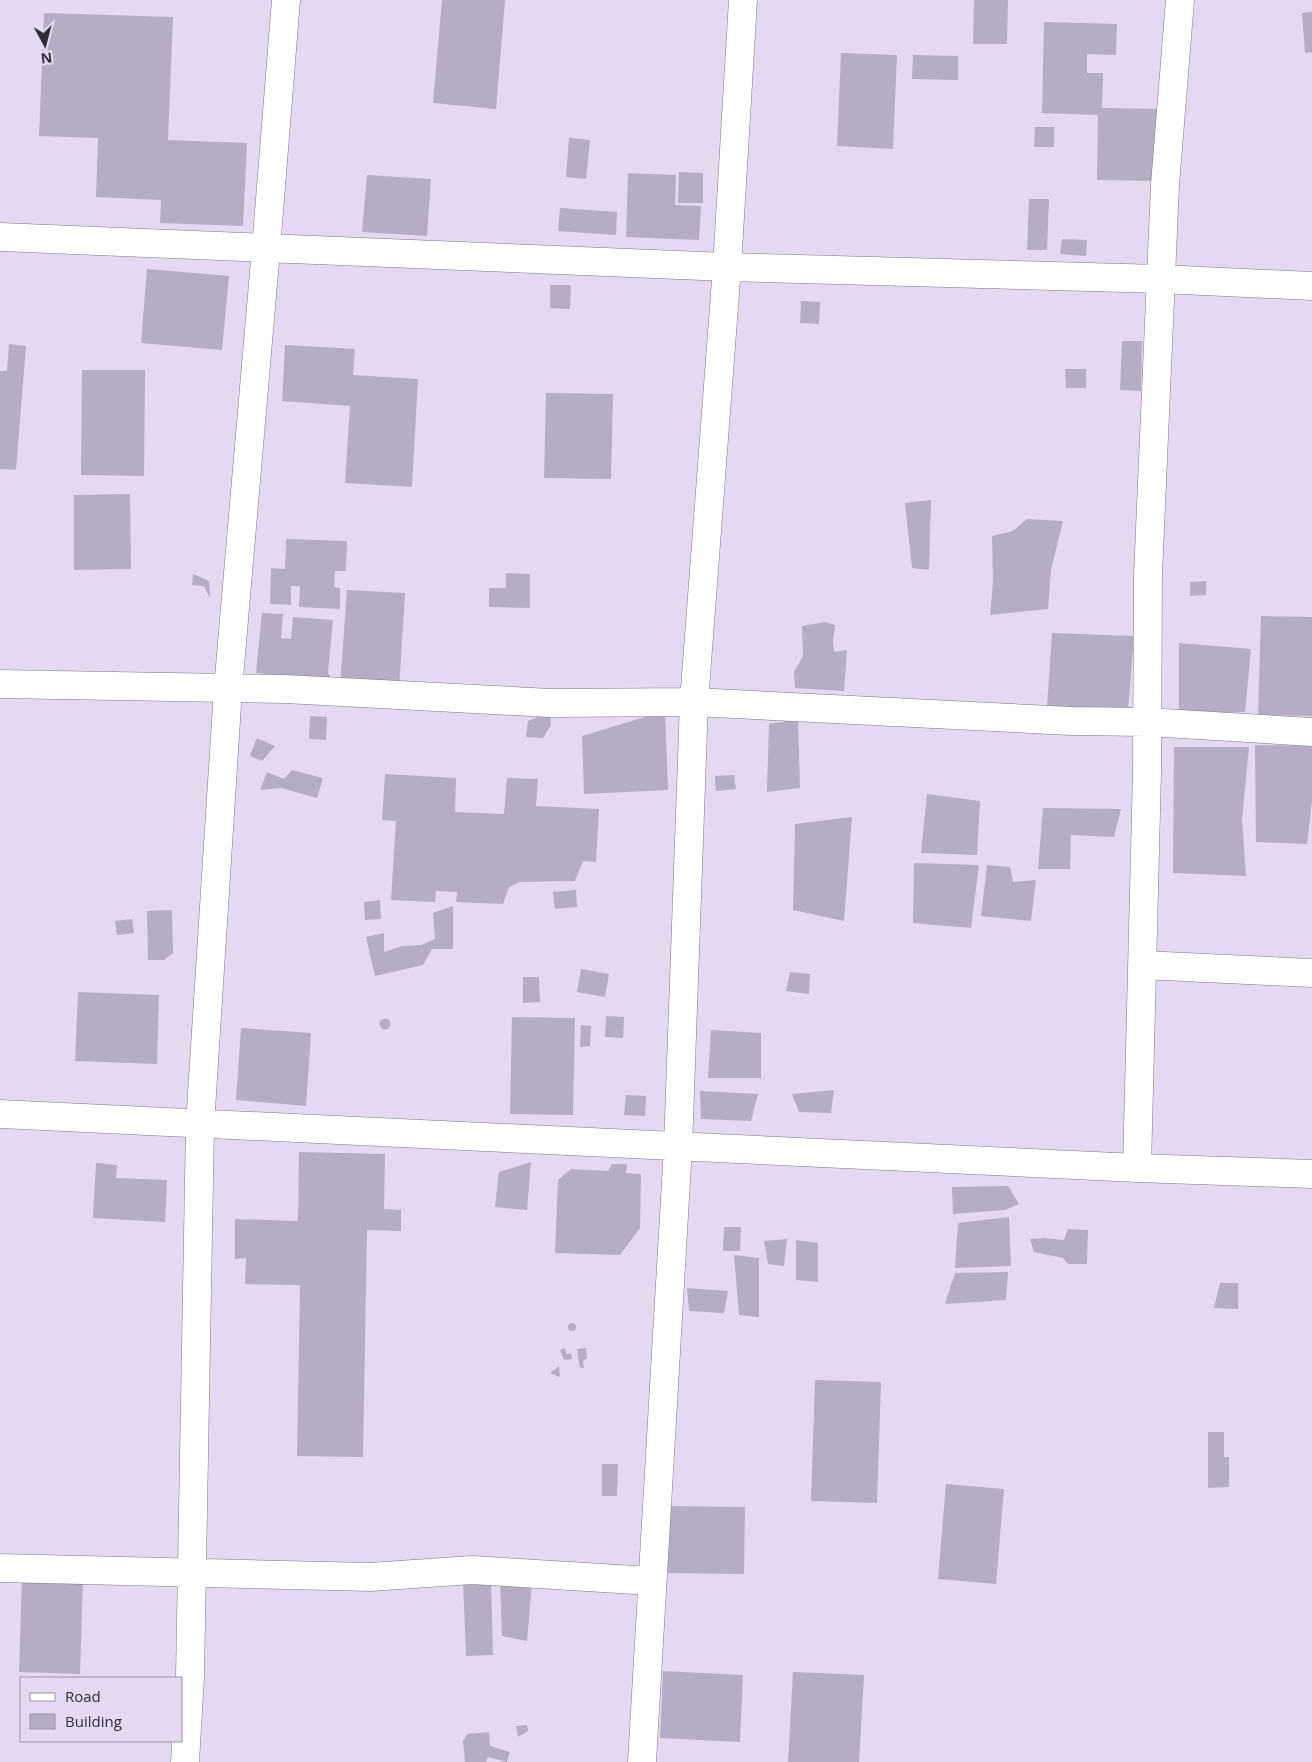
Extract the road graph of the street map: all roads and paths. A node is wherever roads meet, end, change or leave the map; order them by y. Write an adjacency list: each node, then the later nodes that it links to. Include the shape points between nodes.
1 (286, 0): 5 (street)
2 (743, 0): 6 (street)
3 (1180, 0): 7 (street)
4 (0, 237): 5 (street)
5 (266, 249): 6 (street); 10 (street)
6 (727, 267): 7 (street); 11 (street)
7 (1160, 279): 8 (street); 12 (street, via 1148,575)
8 (1312, 286)
9 (0, 684): 10 (street)
10 (228, 689): 11 (street, via 550,703); 17 (street)
11 (694, 702): 12 (street); 18 (street)
12 (1147, 722): 13 (street); 14 (street)
13 (1312, 732)
14 (1142, 965): 15 (street); 19 (street)
15 (1312, 973)
16 (0, 1114): 17 (street)
17 (200, 1125): 18 (street); 22 (street)
18 (678, 1147): 19 (street); 23 (street)
19 (1137, 1168): 20 (street)
20 (1312, 1174)
21 (0, 1568): 22 (street)
22 (192, 1573): 23 (street, via 370,1577 472,1570); 24 (street)
23 (652, 1581): 25 (street)
24 (185, 1762)
25 (642, 1762)

